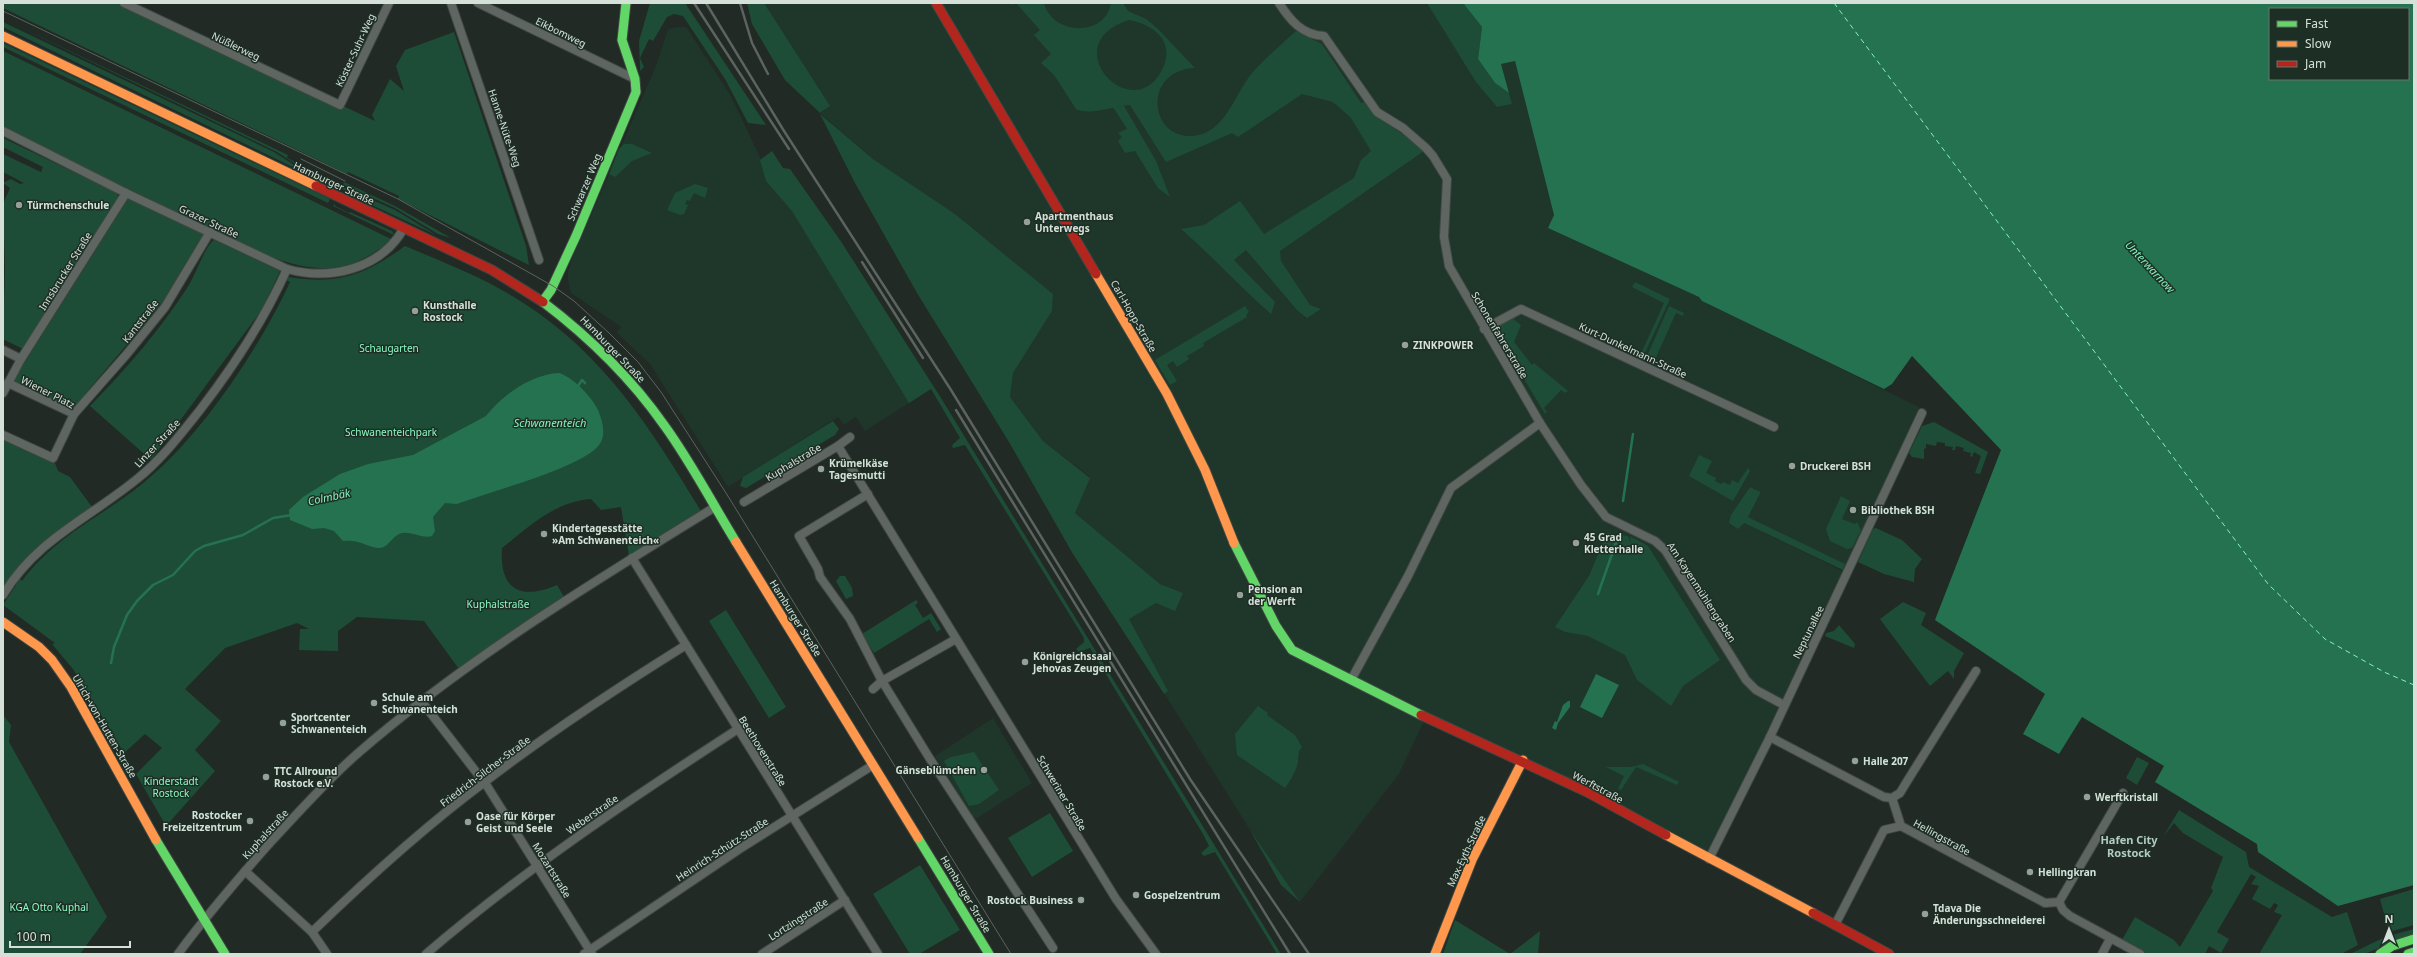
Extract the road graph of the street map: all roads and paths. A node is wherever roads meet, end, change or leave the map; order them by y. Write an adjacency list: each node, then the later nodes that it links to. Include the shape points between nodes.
1 (124, 3): 10 (street, Nüßlerweg)
2 (389, 3): 10 (street, Köster-Suhr-Weg)
3 (451, 3): 15 (street, Hanne-Nüte-Weg)
4 (478, 3): 9 (street, Eikbomweg)
5 (626, 3): 9 (street, via 622,40)
6 (936, 3): 38 (street, Carl-Hopp-Straße, via 1167,394 1205,470 1228,532 1276,626)
7 (1279, 3): 18 (street, Schonenfahrerstraße, via 1290,20 1300,28 1317,36 1324,36 1377,112 1403,128 1433,156 1447,179 1444,237 1449,266)
8 (3, 36): 13 (street, Hamburger Straße)
9 (635, 79): 17 (street, Schwarzer Weg, via 636,92 622,127 558,275)
10 (340, 105)
11 (3, 131): 12 (street, Grazer Straße)
12 (126, 193): 14 (street, Grazer Straße); 20 (street, Innsbrucker Straße)
13 (404, 228): 16 (street, Grazer Straße, via 394,244 378,257 353,268 320,275 303,274); 17 (street, Hamburger Straße, via 492,270)
14 (210, 232): 16 (street, Grazer Straße); 24 (street, Kantstraße, via 165,307)
15 (539, 260)
16 (287, 269): 34 (street, Linzer Straße, via 268,310 234,364 175,442 137,479 46,543 21,568)
17 (543, 301): 32 (street, Hamburger Straße, via 583,333 636,387 665,426)
18 (1484, 329): 25 (street, Schonenfahrerstraße); 26 (street, Kurt-Dunkelmann-Straße, via 1521,309)
19 (3, 350): 20 (street)
20 (21, 359): 21 (street, Wiener Platz)
21 (8, 383): 22 (street, Wiener Platz); 24 (street, Wiener Platz)
22 (3, 393)
23 (1922, 413): 44 (street, Neptunallee)
24 (74, 414): 27 (street, Wiener Platz, via 53,458)
25 (1540, 423): 40 (street, via 1451,488 1408,576); 44 (street, Am Kayenmühlengraben, via 1600,512 1659,544 1746,680 1756,690)
26 (1774, 427)
27 (3, 435)
28 (850, 437): 29 (street, Kuphalstraße)
29 (838, 446): 30 (street, Schweriner Straße); 31 (street, Kuphalstraße)
30 (868, 494): 36 (street, Schweriner Straße); 41 (street, via 799,536 820,577 850,619)
31 (744, 502)
32 (714, 507): 33 (street, Kuphalstraße); 48 (street, Hamburger Straße)
33 (632, 558): 37 (street, Beethovenstraße); 43 (street, Kuphalstraße, via 549,611)
34 (3, 595)
35 (3, 622): 59 (street, Ulrich-von-Hutten-Straße, via 39,647 52,660 71,688 164,855)
36 (956, 639): 41 (street); 74 (street, Schweriner Straße, via 1116,899)
37 (686, 645): 45 (street, Beethovenstraße); 49 (street, Friedrich-Silcher-Straße, via 587,708)
38 (1292, 650): 40 (street, Werftstraße)
39 (1976, 671): 51 (street, via 1900,793)
40 (1351, 680): 47 (street, Werftstraße)
41 (882, 681): 42 (street); 64 (street)
42 (874, 690)
43 (422, 702): 49 (street, Mozartstraße); 56 (street, Kuphalstraße, via 357,754 305,804)
44 (1784, 705): 46 (street, Neptunallee)
45 (738, 729): 52 (street, Beethovenstraße); 55 (street, Weberstraße, via 631,798)
46 (1770, 737): 51 (street, via 1884,797); 54 (street, Neptunallee)
47 (1523, 760): 54 (street, Werftstraße, via 1588,792); 75 (street, Max-Eyth-Straße, via 1472,860)
48 (873, 765): 52 (street, Heinrich-Schütz-Straße); 67 (street, Hamburger Straße)
49 (484, 782): 55 (street, Mozartstraße); 61 (street, Friedrich-Silcher-Straße, via 396,855)
50 (2123, 793): 58 (street)
51 (1892, 798): 53 (street, Hellingstraße)
52 (792, 815): 57 (street, Beethovenstraße); 66 (street, Heinrich-Schütz-Straße)
53 (1901, 826): 58 (street, Hellingstraße, via 2045,903); 60 (street, via 1884,830)
54 (1709, 859): 60 (street, Werftstraße)
55 (538, 864): 66 (street, Mozartstraße); 71 (street, Weberstraße)
56 (246, 871): 59 (street, Kuphalstraße); 61 (street)
57 (845, 900): 72 (street, Lortzingstraße); 73 (street, Beethovenstraße)
58 (2059, 902): 62 (street, via 2070,916)
59 (204, 920): 68 (street, Kuphalstraße); 69 (street, Ulrich-von-Hutten-Straße)
60 (1835, 925): 76 (street, Werftstraße)
61 (312, 932): 70 (street)
62 (2110, 938): 77 (street); 78 (street)
63 (2414, 939): 79 (street, via 2392,946)
64 (1053, 948)
65 (2414, 952): 80 (street)
66 (589, 953)
67 (989, 953)
68 (178, 954)
69 (225, 954)
70 (328, 954)
71 (426, 954)
72 (762, 954)
73 (878, 954)
74 (1156, 954)
75 (1435, 954)
76 (1889, 954)
77 (2102, 954)
78 (2140, 954)
79 (2380, 954)
80 (2408, 954)

